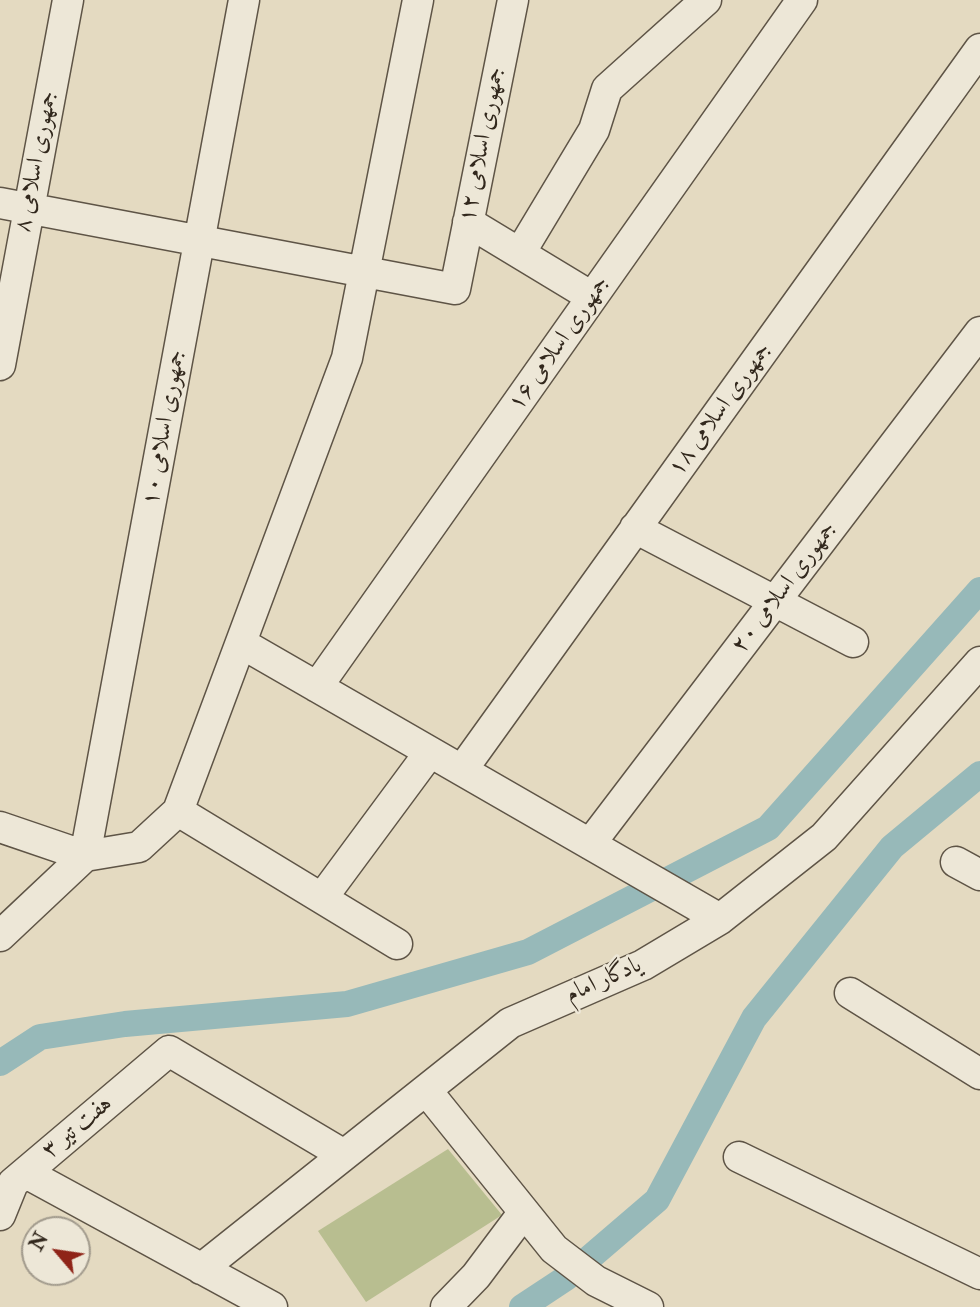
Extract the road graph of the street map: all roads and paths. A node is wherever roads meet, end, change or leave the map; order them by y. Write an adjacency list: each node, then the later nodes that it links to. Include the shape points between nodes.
1 (68, 0): 8 (street, جمهوری اسلامی ۸)
2 (244, 0): 10 (street, جمهوری اسلامی ۱۰)
3 (418, 0): 12 (street)
4 (513, 0): 9 (street, جمهوری اسلامی ۱۲)
5 (706, 0): 11 (street, via 607,89 594,130)
6 (802, 0): 13 (street, جمهوری اسلامی ۱۶)
7 (980, 49): 16 (street, جمهوری اسلامی ۱۸)
8 (14, 205): 10 (street); 15 (street, جمهوری اسلامی ۸)
9 (468, 222): 11 (street); 12 (street, جمهوری اسلامی ۱۲, via 456,289)
10 (199, 240): 12 (street); 27 (street, جمهوری اسلامی ۱۰)
11 (520, 253): 13 (street)
12 (364, 272): 19 (street, via 347,358)
13 (592, 297): 21 (street, جمهوری اسلامی ۱۶)
14 (980, 332): 17 (street, جمهوری اسلامی ۲۰)
15 (0, 365)
16 (635, 528): 17 (street); 23 (street, جمهوری اسلامی ۱۸)
17 (775, 601): 18 (street); 26 (street, جمهوری اسلامی ۲۰)
18 (853, 642)
19 (241, 643): 21 (street); 24 (street)
20 (980, 662): 29 (street, یادگار امام, via 824,837)
21 (317, 687): 22 (street)
22 (430, 752): 23 (street); 28 (street)
23 (462, 770): 26 (street)
24 (178, 811): 27 (street, via 139,847); 28 (street)
25 (0, 827): 27 (street)
26 (590, 844): 29 (street)
27 (85, 856): 30 (street)
28 (322, 898): 31 (street)
29 (720, 919): 34 (street, یادگار امام, via 643,965 510,1023)
30 (0, 936)
31 (397, 944)
32 (850, 993): 33 (street)
33 (980, 1074)
34 (426, 1090): 35 (street, یادگار امام); 38 (street)
35 (344, 1155): 37 (street, هفت تیر ۳, via 169,1051); 40 (street, یادگار امام)
36 (739, 1157): 41 (street)
37 (26, 1172): 39 (street, هفت تیر ۳, via 13,1183); 40 (street)
38 (524, 1212): 43 (street, via 476,1276); 44 (street, via 554,1248 596,1281)
39 (0, 1215)
40 (201, 1269): 42 (street)
41 (980, 1274)
42 (272, 1307)
43 (446, 1307)
44 (648, 1307)

